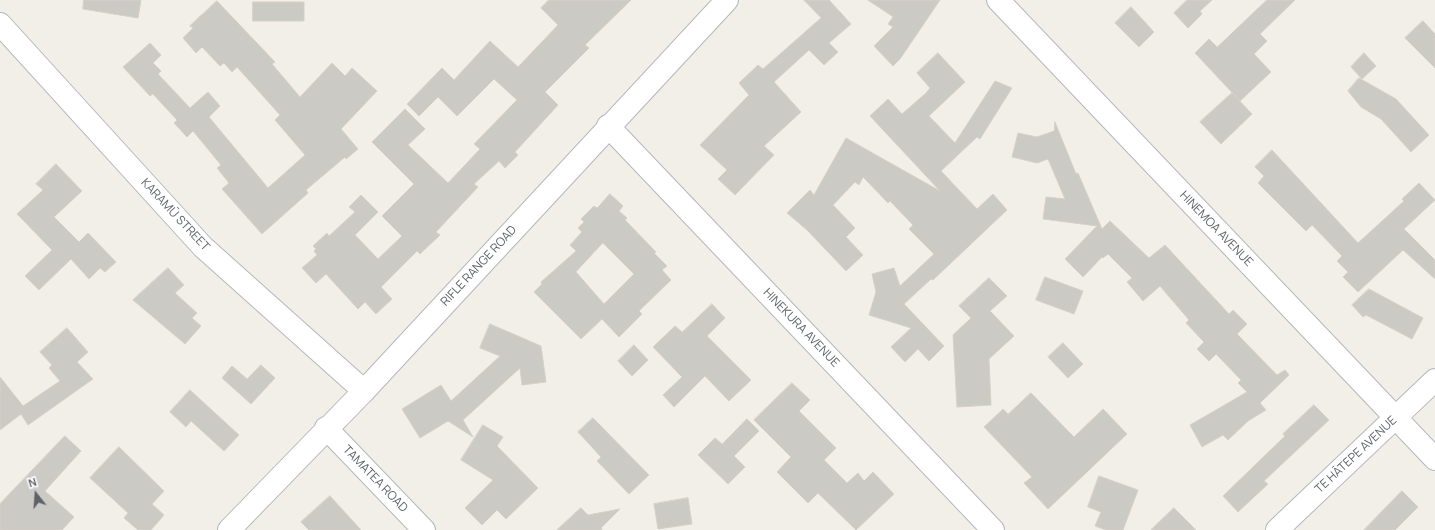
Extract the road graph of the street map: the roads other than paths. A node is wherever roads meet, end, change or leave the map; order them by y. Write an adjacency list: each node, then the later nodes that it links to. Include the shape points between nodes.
1 (727, 0): 4 (street, RIFLE RANGE ROAD)
2 (998, 0): 7 (street, HINEMOA AVENUE)
3 (0, 24): 6 (street, KARAMŪ STREET, via 203,247)
4 (608, 126): 6 (street, RIFLE RANGE ROAD); 12 (street, HINEKURA AVENUE)
5 (1435, 380): 7 (street, TE HĀTEPE AVENUE)
6 (364, 391): 8 (street, RIFLE RANGE ROAD)
7 (1396, 418): 9 (street, HINEMOA AVENUE); 13 (street, TE HĀTEPE AVENUE)
8 (326, 428): 10 (street, RIFLE RANGE ROAD); 11 (street, TAMATEA ROAD)
9 (1435, 459)
10 (229, 530)
11 (424, 530)
12 (993, 530)
13 (1277, 530)

